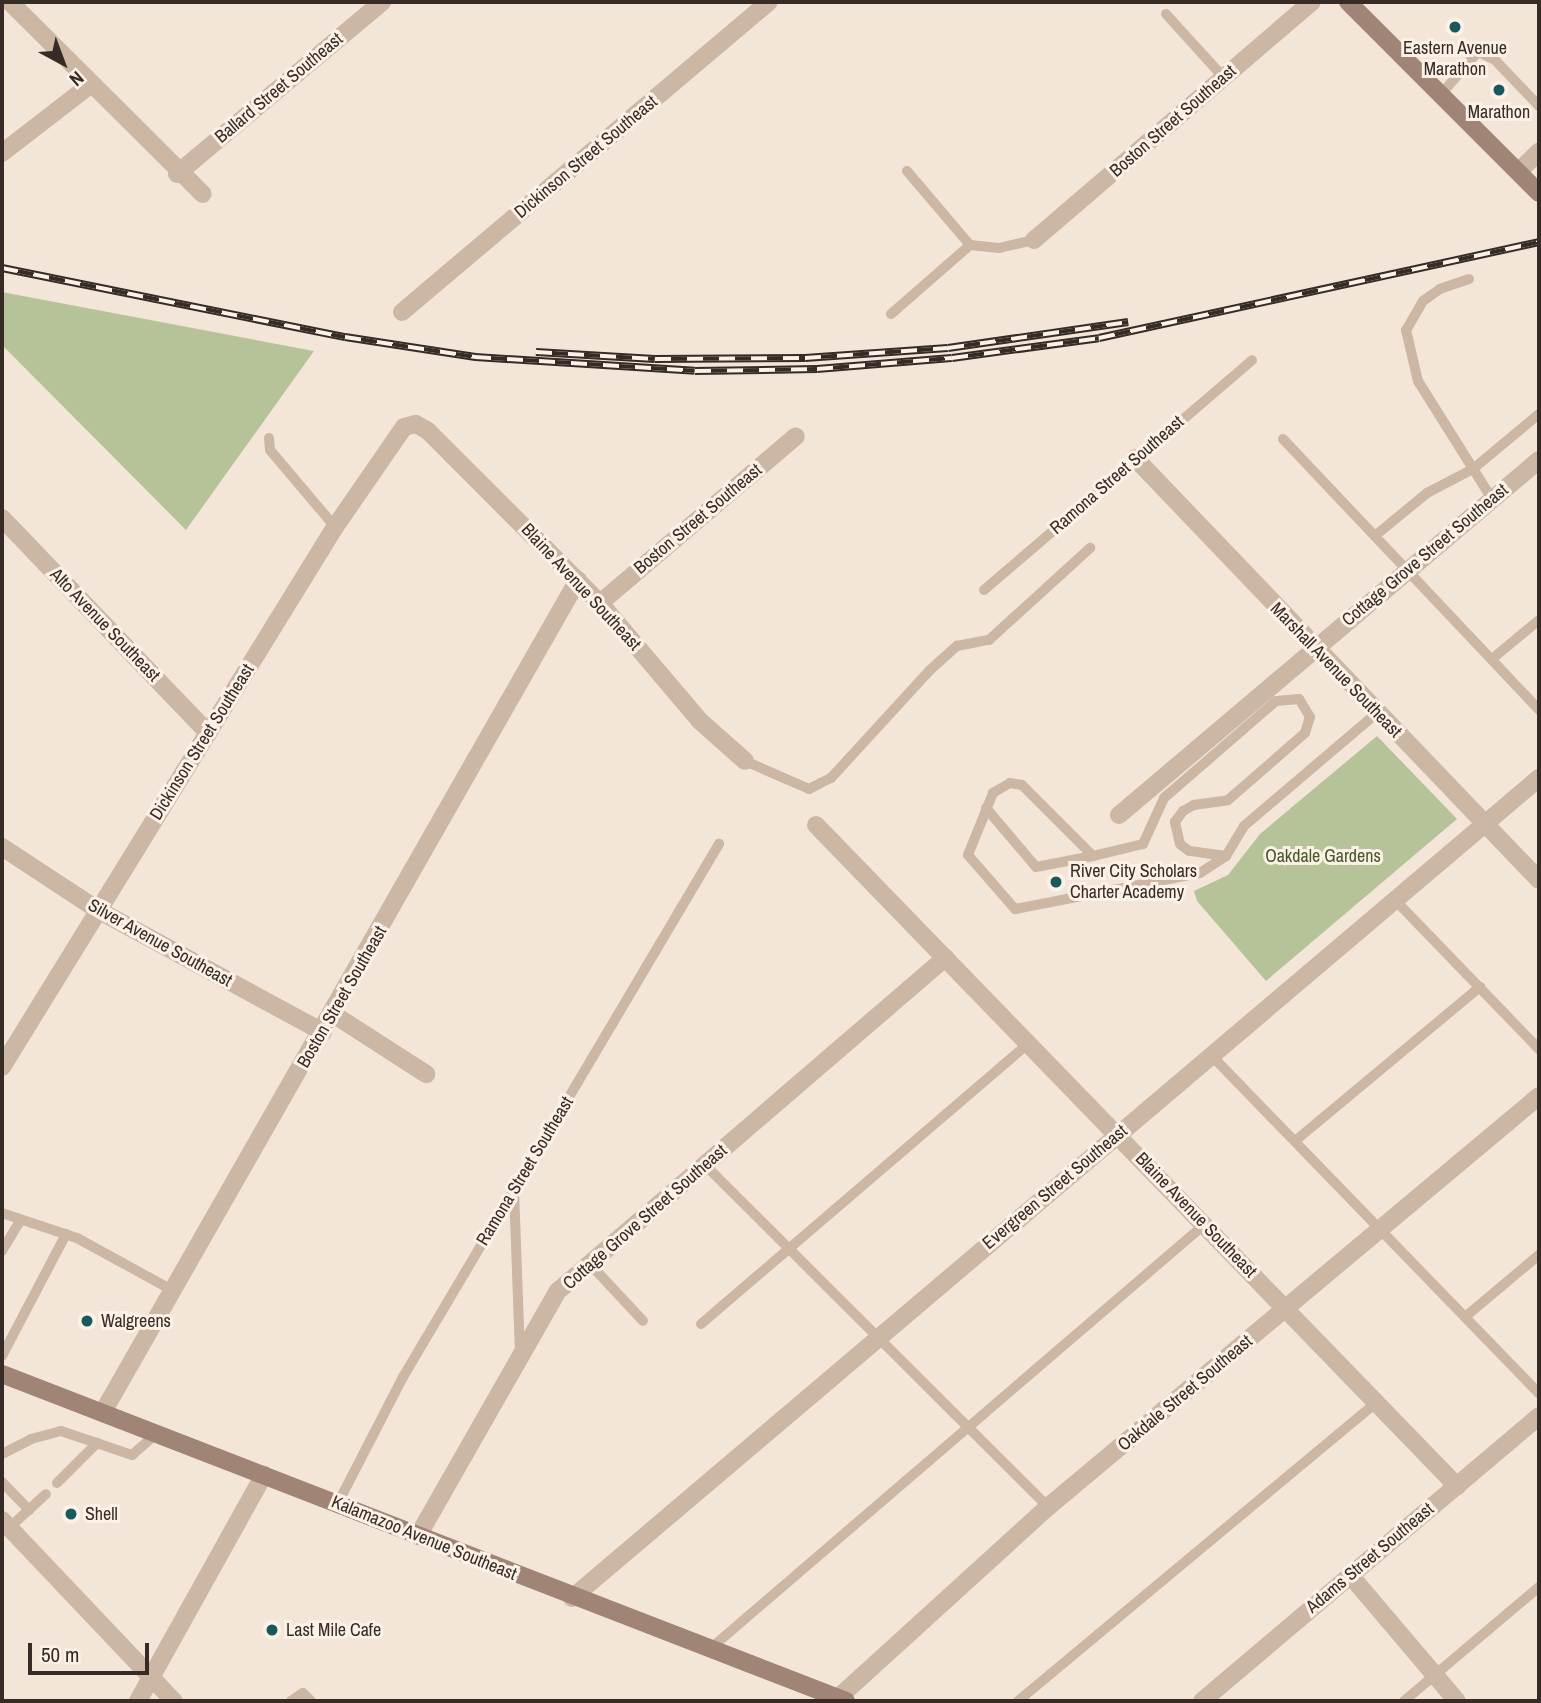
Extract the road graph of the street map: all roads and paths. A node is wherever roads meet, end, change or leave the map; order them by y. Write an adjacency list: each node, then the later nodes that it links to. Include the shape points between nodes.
1 (10, 2): 8 (street)
2 (382, 2): 15 (street, Ballard Street Southeast)
3 (769, 2): 21 (street, Dickinson Street Southeast)
4 (1312, 2): 7 (street, Boston Street Southeast)
5 (1348, 2): 9 (main road)
6 (1166, 14): 7 (lane)
7 (1224, 78): 18 (street, Boston Street Southeast)
8 (90, 85): 12 (street); 15 (street)
9 (1441, 93): 10 (lane, via 1479,52 1495,60); 14 (main road)
10 (1539, 107)
11 (1539, 152): 14 (street)
12 (2, 153)
13 (907, 171): 19 (lane)
14 (1519, 171): 16 (main road)
15 (177, 174): 17 (street)
16 (1539, 193)
17 (203, 194)
18 (1034, 240): 19 (lane, via 999,248)
19 (970, 245): 22 (lane)
20 (1469, 279): 31 (lane, via 1423,301 1406,330 1418,381)
21 (402, 312)
22 (891, 314)
23 (1252, 360): 29 (lane, Ramona Street Southeast)
24 (1539, 414): 31 (lane)
25 (410, 425): 34 (street, Dickinson Street Southeast, via 394,436); 38 (street, Blaine Avenue Southeast, via 428,431)
26 (796, 436): 40 (street, Boston Street Southeast)
27 (269, 438): 34 (lane, via 270,450)
28 (1283, 439): 35 (lane)
29 (1135, 458): 39 (lane, Ramona Street Southeast); 42 (street, Marshall Avenue Southeast)
30 (1539, 460): 32 (street, Cottage Grove Street Southeast)
31 (1473, 469): 32 (lane); 35 (lane, via 1427,493)
32 (1492, 499): 37 (street, Cottage Grove Street Southeast)
33 (2, 518): 46 (street, Alto Avenue Southeast)
34 (335, 527): 46 (street, Dickinson Street Southeast)
35 (1376, 535): 37 (lane)
36 (1090, 548): 47 (lane, via 989,640 957,646 831,778 809,789)
37 (1408, 569): 42 (street, Cottage Grove Street Southeast); 43 (lane)
38 (578, 580): 40 (street, Blaine Avenue Southeast); 62 (street, Boston Street Southeast)
39 (984, 590)
40 (600, 603): 47 (street, Blaine Avenue Southeast, via 689,709)
41 (1539, 620): 43 (lane)
42 (1313, 648): 45 (street, Marshall Avenue Southeast); 50 (street, Cottage Grove Street Southeast)
43 (1492, 659): 44 (lane)
44 (1539, 710)
45 (1377, 713): 51 (street, Marshall Avenue Southeast); 56 (lane, via 1244,826)
46 (208, 733): 59 (street, Dickinson Street Southeast)
47 (745, 761)
48 (1539, 778): 51 (street, Evergreen Street Southeast)
49 (986, 808): 55 (lane, via 1036,867); 55 (lane, via 1000,786 1023,785); 56 (lane, via 968,855 1015,909 1200,873)
50 (1119, 815)
51 (1485, 824): 57 (street, Marshall Avenue Southeast); 58 (street, Evergreen Street Southeast)
52 (816, 825): 60 (street, Blaine Avenue Southeast)
53 (719, 844): 73 (lane, Ramona Street Southeast)
54 (2, 847): 59 (street, Silver Avenue Southeast)
55 (1093, 856): 56 (lane, via 1143,844 1164,798 1276,701 1299,699 1310,717 1305,733 1228,800 1194,805 1183,810 1175,822 1180,844 1189,851)
56 (1226, 856)
57 (1539, 880)
58 (1395, 900): 61 (lane); 66 (street, Evergreen Street Southeast)
59 (98, 910): 63 (street, Silver Avenue Southeast); 67 (street, Dickinson Street Southeast)
60 (945, 958): 64 (street, Blaine Avenue Southeast); 72 (street, Cottage Grove Street Southeast)
61 (1480, 987): 65 (lane); 71 (lane)
62 (333, 1014): 63 (street, Boston Street Southeast); 68 (street)
63 (323, 1032): 83 (street, Boston Street Southeast)
64 (1028, 1044): 70 (street, Blaine Avenue Southeast); 79 (lane)
65 (1539, 1049)
66 (1211, 1055): 70 (street, Evergreen Street Southeast); 71 (lane)
67 (2, 1067)
68 (426, 1074)
69 (1539, 1096): 77 (street, Oakdale Street Southeast)
70 (1117, 1134): 76 (street, Blaine Avenue Southeast); 89 (street, Evergreen Street Southeast)
71 (1295, 1141): 77 (lane)
72 (705, 1165): 79 (lane); 82 (street, Cottage Grove Street Southeast)
73 (514, 1190): 90 (lane); 106 (lane, Ramona Street Southeast, via 403,1377)
74 (2, 1213): 75 (lane)
75 (20, 1221): 78 (lane); 80 (lane)
76 (1205, 1224): 84 (street, Blaine Avenue Southeast); 97 (lane)
77 (1381, 1230): 84 (street, Oakdale Street Southeast); 85 (lane)
78 (66, 1234): 83 (lane); 88 (lane)
79 (788, 1247): 87 (lane); 89 (lane)
80 (2, 1251)
81 (1539, 1255): 85 (lane)
82 (589, 1263): 86 (lane); 90 (street, Cottage Grove Street Southeast, via 558,1291)
83 (174, 1290): 95 (street, Boston Street Southeast)
84 (1287, 1308): 94 (street, Blaine Avenue Southeast); 107 (street, Oakdale Street Southeast)
85 (1465, 1317): 93 (lane)
86 (643, 1321)
87 (701, 1324)
88 (6, 1334): 91 (lane)
89 (879, 1336): 97 (lane); 113 (street, Evergreen Street Southeast)
90 (520, 1354): 110 (street, Cottage Grove Street Southeast)
91 (2, 1356)
92 (2, 1374): 95 (main road, Kalamazoo Avenue Southeast)
93 (1539, 1393)
94 (1377, 1402): 104 (street, Blaine Avenue Southeast); 122 (lane)
95 (103, 1412): 98 (main road, Kalamazoo Avenue Southeast)
96 (1539, 1416): 104 (street, Adams Street Southeast)
97 (967, 1429): 107 (lane); 114 (lane)
98 (157, 1433): 99 (lane, via 132,1455); 101 (main road, Kalamazoo Avenue Southeast)
99 (97, 1443): 100 (lane, via 61,1431); 103 (lane)
100 (2, 1454)
101 (264, 1475): 106 (main road, Kalamazoo Avenue Southeast); 116 (street)
102 (2, 1482): 108 (lane)
103 (57, 1483)
104 (1457, 1486): 111 (street, Adams Street Southeast)
105 (46, 1494): 108 (lane)
106 (338, 1503): 110 (main road, Kalamazoo Avenue Southeast)
107 (1048, 1507): 117 (street, Oakdale Street Southeast)
108 (29, 1510): 109 (lane)
109 (6, 1524): 116 (street)
110 (418, 1536): 113 (main road, Kalamazoo Avenue Southeast)
111 (1350, 1575): 115 (street); 123 (street, Adams Street Southeast)
112 (1539, 1587): 115 (lane)
113 (572, 1598): 114 (main road, Kalamazoo Avenue Southeast)
114 (711, 1648): 117 (main road, Kalamazoo Avenue Southeast)
115 (1435, 1676): 124 (lane); 125 (street)
116 (151, 1677): 118 (street); 119 (street)
117 (842, 1700)
118 (138, 1701)
119 (174, 1701)
120 (291, 1701): 121 (lane, via 303,1693)
121 (311, 1701)
122 (1018, 1701)
123 (1202, 1701)
124 (1404, 1701)
125 (1457, 1701)

